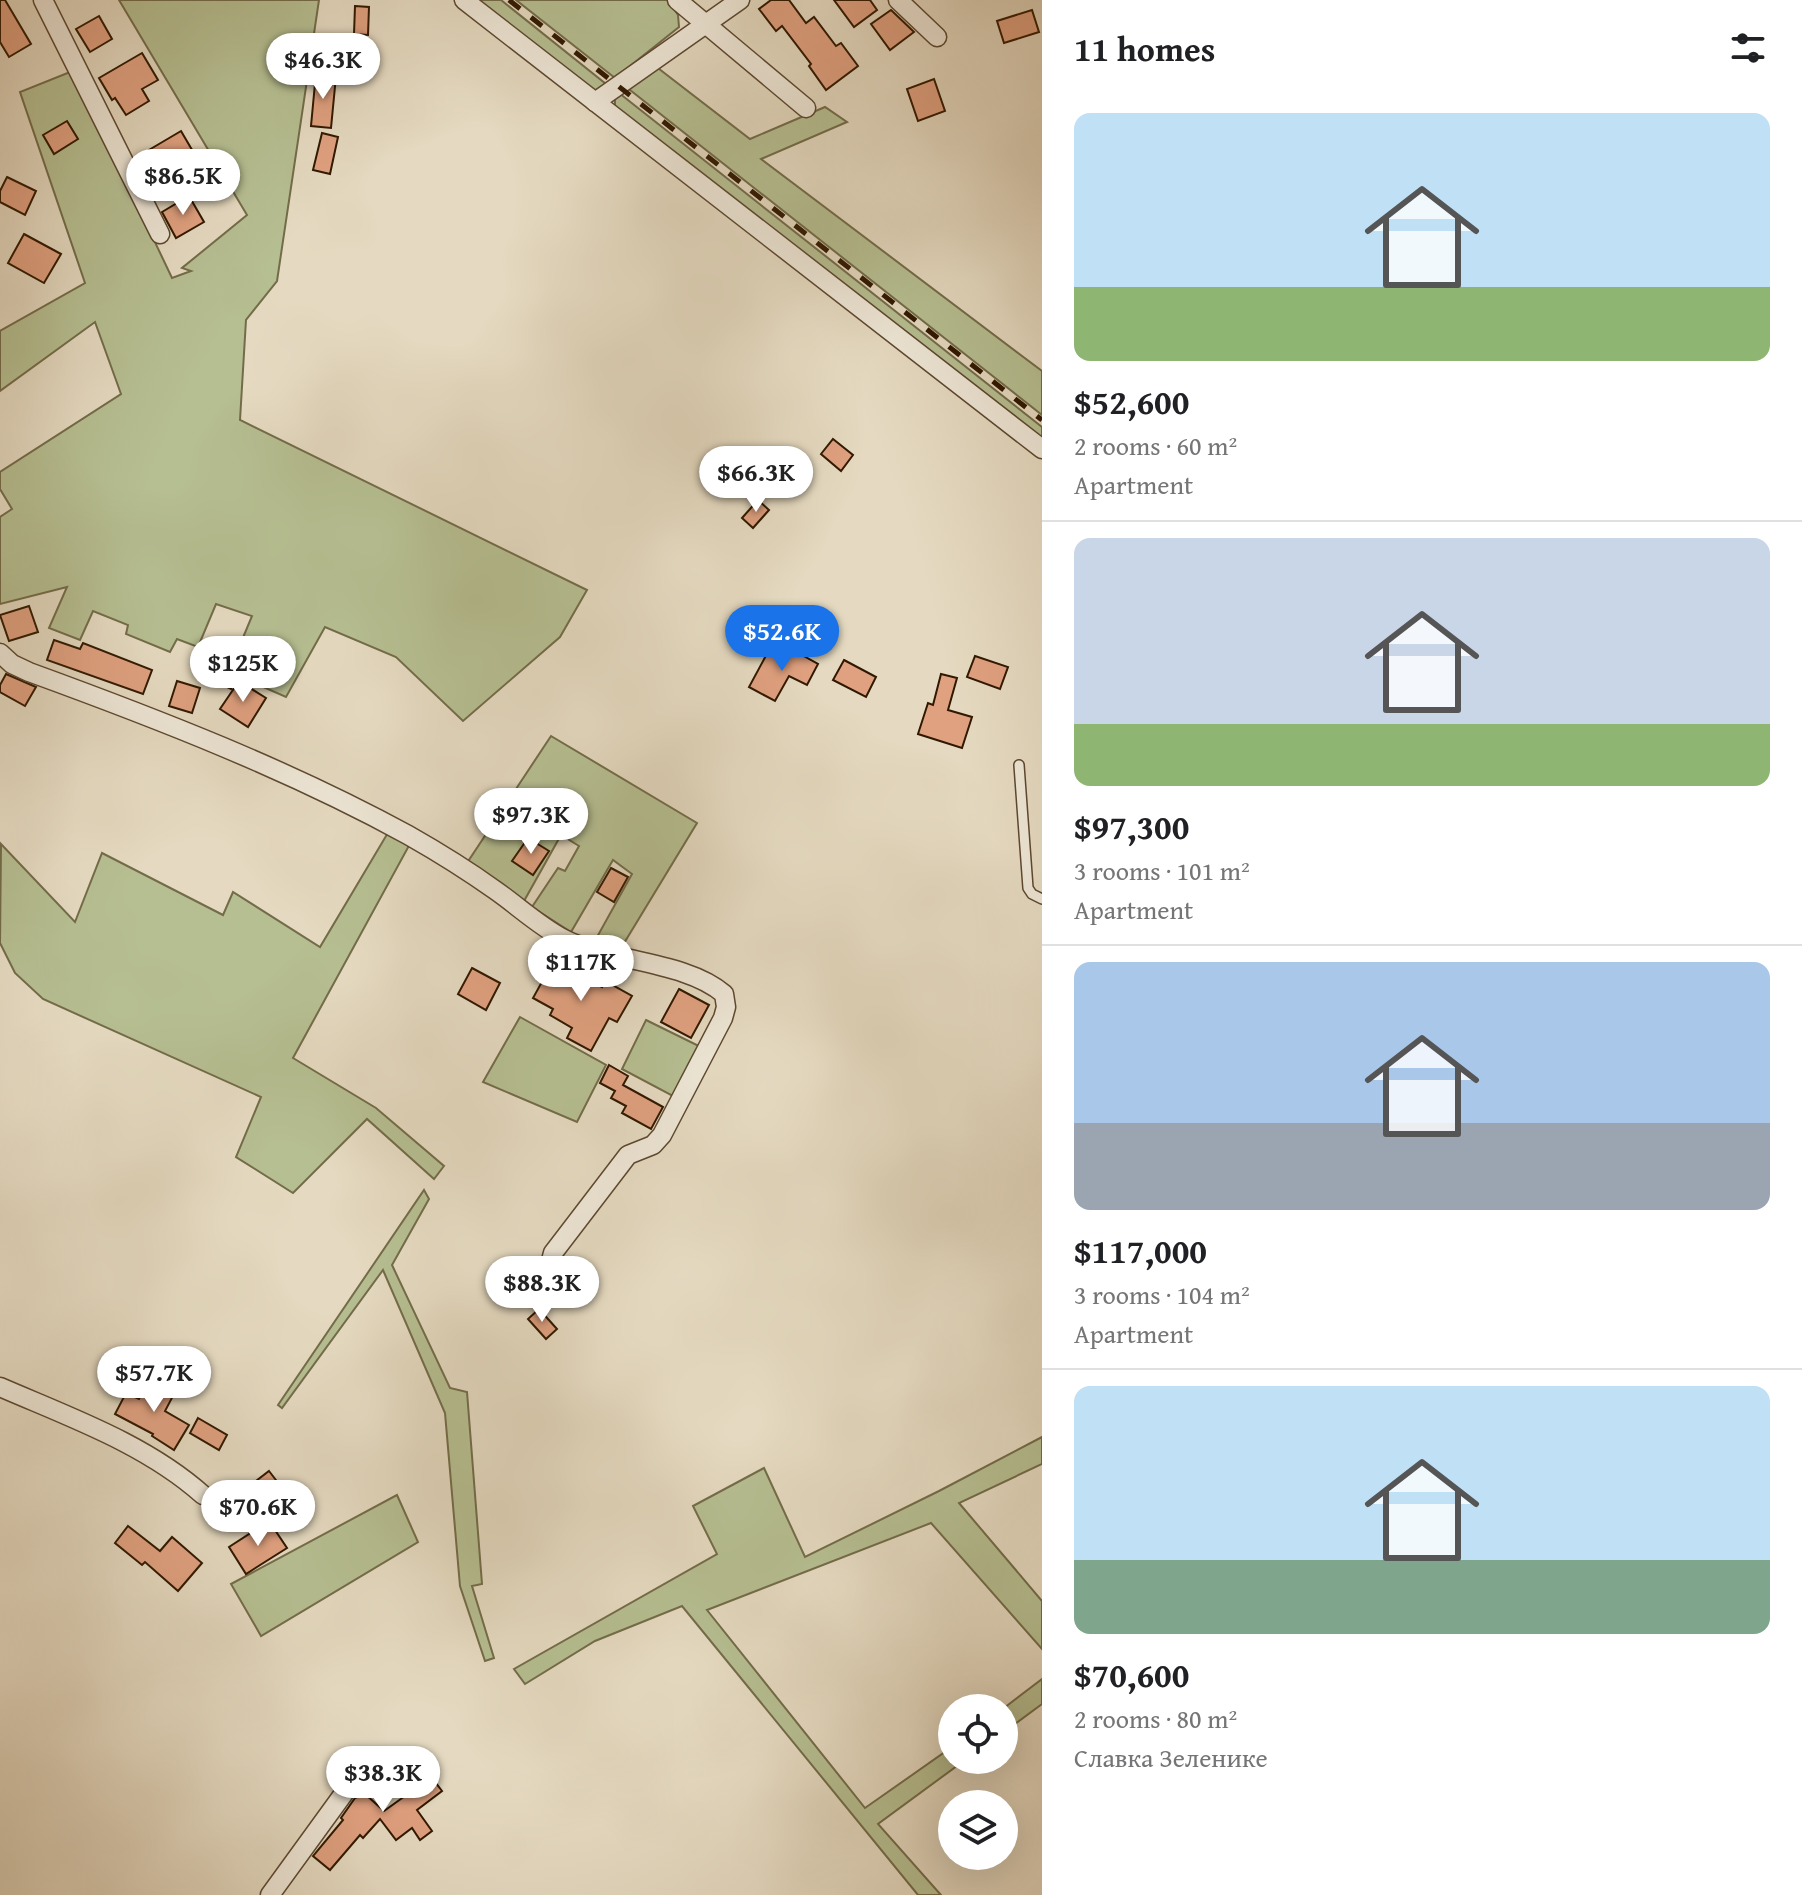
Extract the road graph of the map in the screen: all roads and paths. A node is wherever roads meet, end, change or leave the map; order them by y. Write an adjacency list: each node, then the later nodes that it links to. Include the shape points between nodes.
1 (43, 0): 10 (street)
2 (464, 0): 8 (street)
3 (677, 0): 6 (street)
4 (740, 0): 6 (street)
5 (898, 0): 7 (street)
6 (704, 25): 8 (street); 9 (street)
7 (937, 37)
8 (595, 102): 11 (street)
9 (806, 108)
10 (160, 234)
11 (1042, 449)
12 (0, 653): 15 (street, via 29,672 145,715 336,799 432,849 564,939 688,975 724,994 723,1018 662,1135 653,1145 628,1155 553,1253)
13 (1019, 765): 14 (lane, via 1028,888)
14 (1042, 899)
15 (548, 1272)
16 (0, 1387): 17 (street, via 137,1450)
17 (203, 1495)
18 (368, 1782): 19 (street, via 347,1789)
19 (270, 1895)

